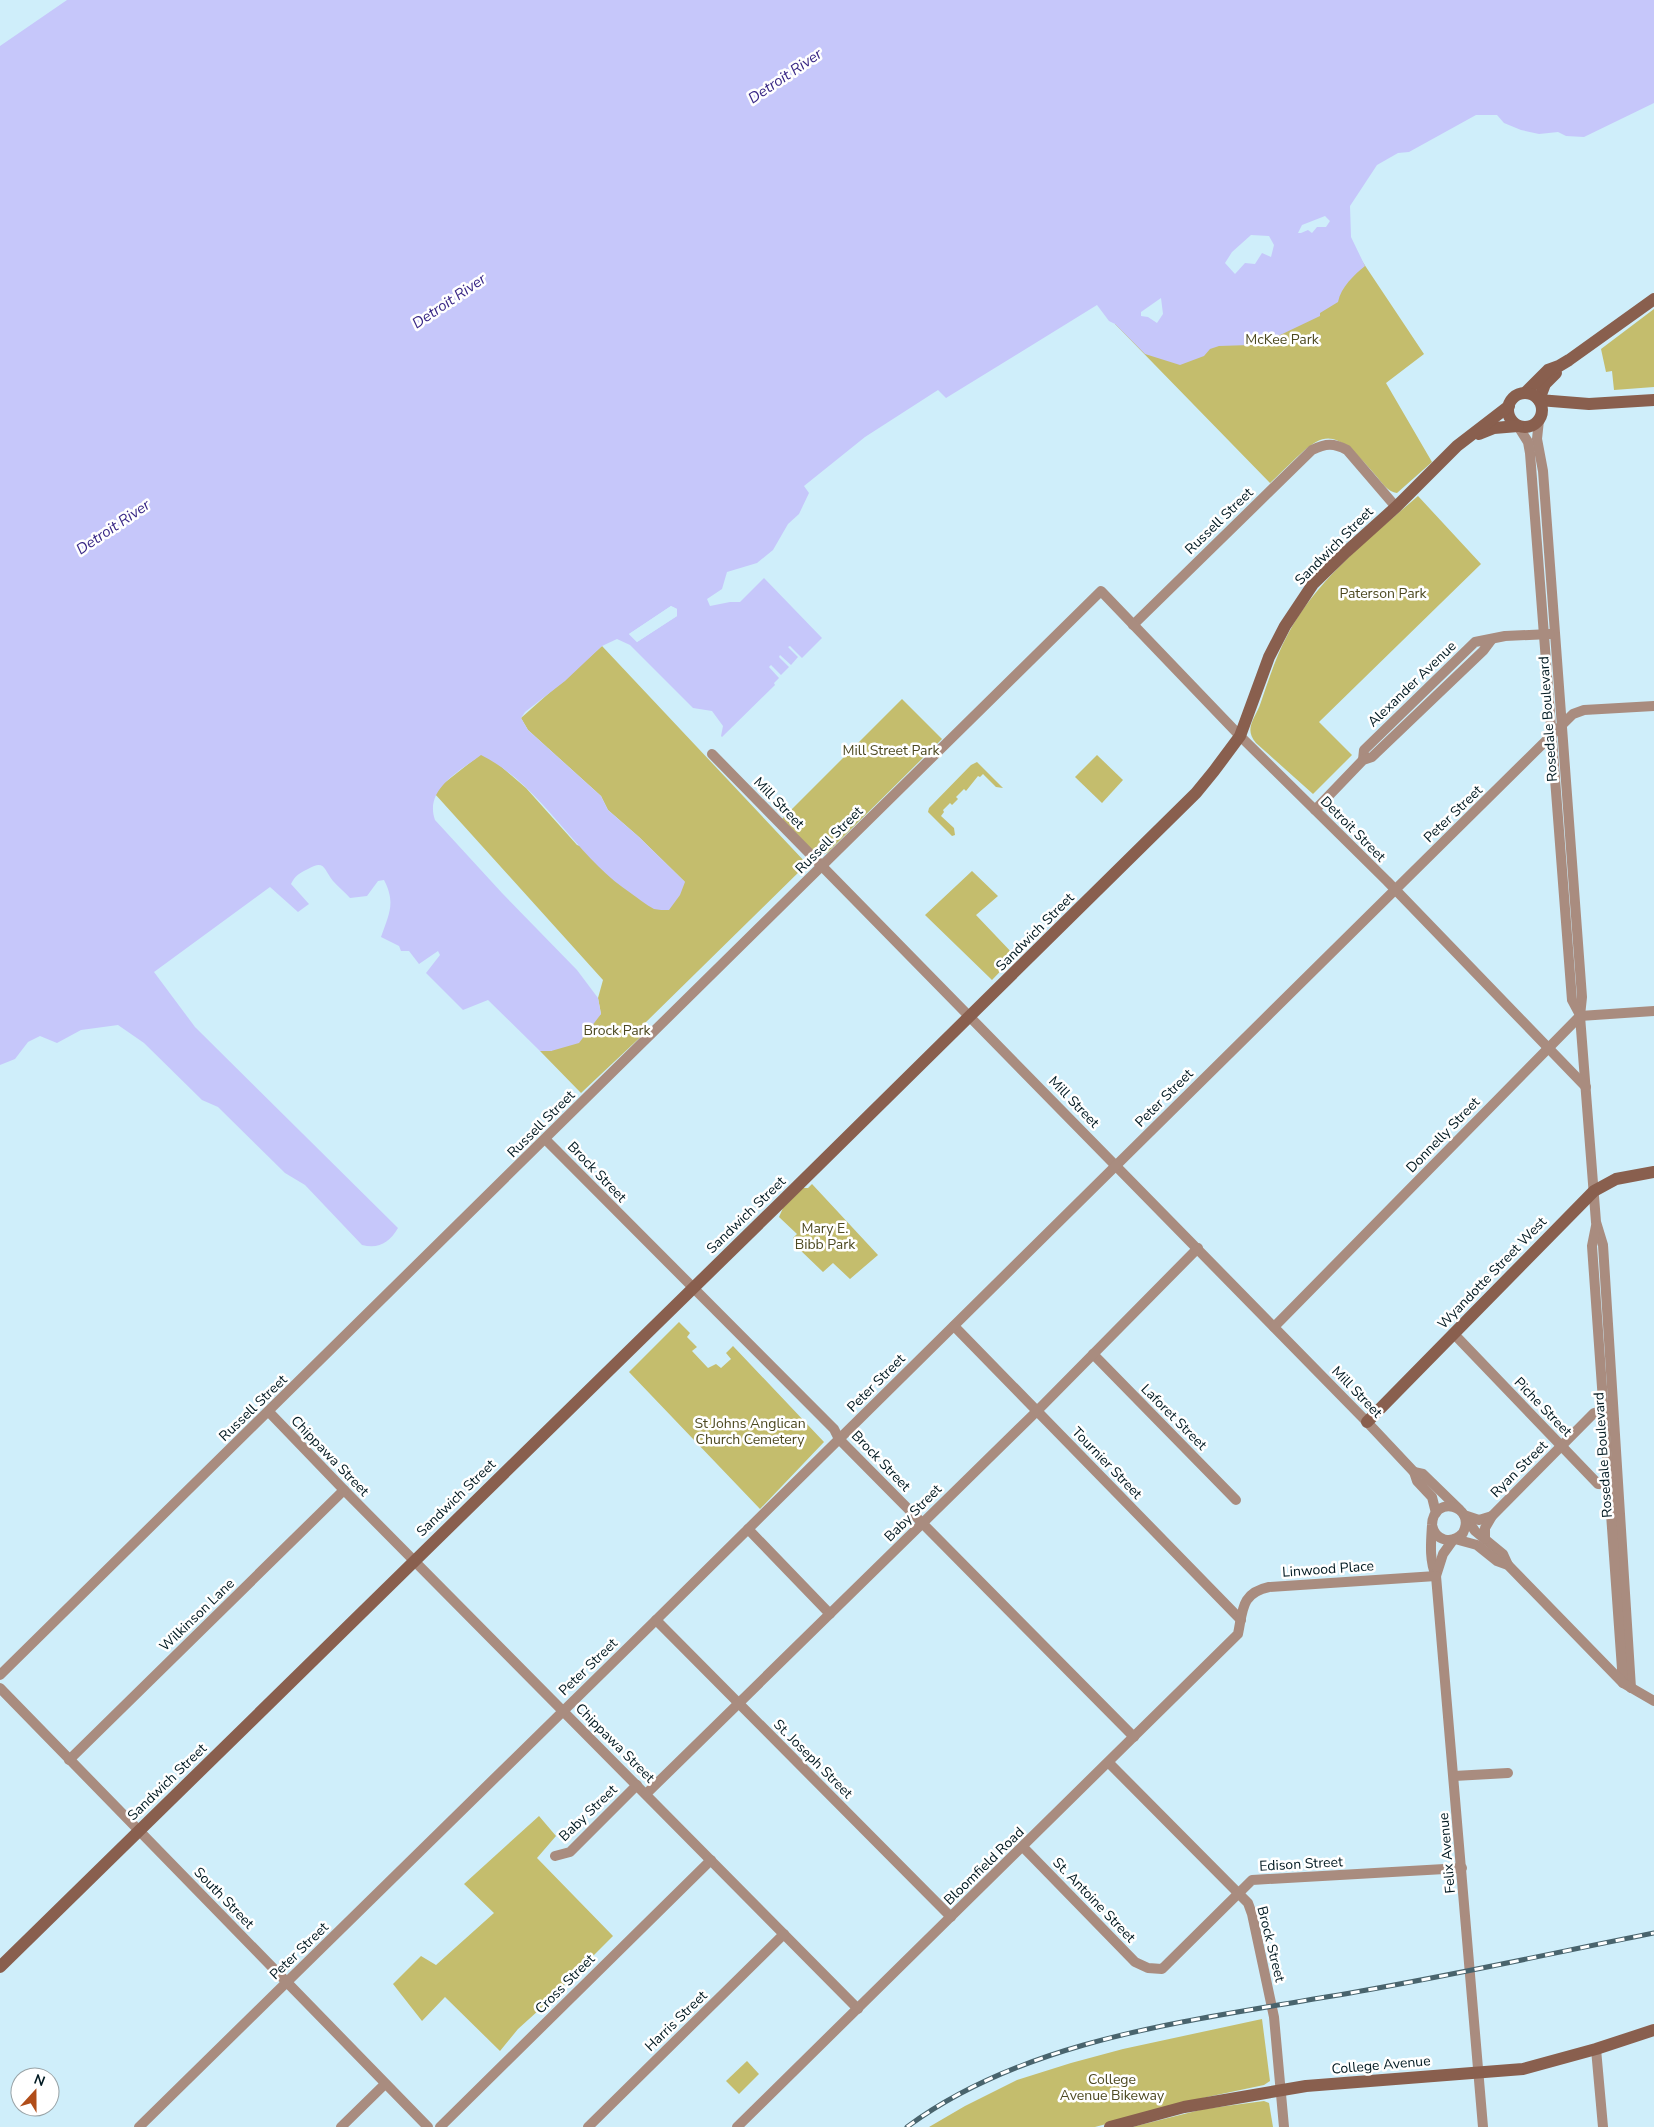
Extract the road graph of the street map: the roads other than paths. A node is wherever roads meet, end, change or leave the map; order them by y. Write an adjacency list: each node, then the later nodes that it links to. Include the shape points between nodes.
1 (1654, 299): 2 (main road)
2 (1560, 366): 3 (main road, via 1548,370); 4 (main road, via 1545,384)
3 (1525, 394): 4 (main road); 7 (main road, via 1515,397)
4 (1539, 400): 6 (main road); 8 (main road)
5 (1654, 400): 6 (main road)
6 (1589, 404): 8 (main road)
7 (1509, 406): 9 (main road, via 1510,417); 10 (main road)
8 (1540, 417): 9 (main road, via 1530,427); 14 (street, Rosedale Boulevard, via 1537,439 1543,470)
9 (1518, 426): 10 (main road, via 1494,428); 14 (street, Rosedale Boulevard, via 1530,452)
10 (1457, 446): 11 (main road, Sandwich Street)
11 (1396, 507): 13 (street, Russell Street, via 1347,450 1330,444 1312,450); 18 (main road, Sandwich Street, via 1313,584 1299,603 1269,657)
12 (1101, 592): 13 (street, Detroit Street); 21 (street, Russell Street)
13 (1133, 625): 18 (street, Detroit Street)
14 (1550, 634): 16 (street, Rosedale Boulevard); 17 (street, Rosedale Boulevard); 20 (street, Alexander Avenue, via 1505,636 1475,642 1364,750 1363,760)
15 (1654, 706): 16 (street, Peter Street, via 1584,710 1573,714)
16 (1562, 726): 17 (street, Peter Street); 25 (street, Rosedale Boulevard, via 1582,997)
17 (1552, 735): 22 (street, Peter Street); 25 (street, Rosedale Boulevard, via 1572,1000)
18 (1240, 736): 20 (street, Detroit Street); 24 (main road, Sandwich Street, via 1196,793)
19 (712, 754): 21 (street, Mill Street)
20 (1315, 810): 22 (street, Detroit Street)
21 (822, 867): 24 (street, Mill Street); 28 (street, Russell Street)
22 (1395, 890): 26 (street, Detroit Street); 29 (street, Peter Street)
23 (1654, 1011): 25 (street)
24 (971, 1016): 29 (street, Mill Street); 33 (main road, Sandwich Street)
25 (1580, 1016): 26 (street, Donnelly Street); 27 (street, Rosedale Boulevard)
26 (1547, 1047): 27 (street, Detroit Street); 35 (street, Donnelly Street)
27 (1586, 1087): 31 (street, Rosedale Boulevard)
28 (546, 1140): 33 (street, Brock Street); 40 (street, Russell Street)
29 (1116, 1165): 32 (street, Mill Street); 34 (street, Peter Street)
30 (1654, 1172): 31 (main road, Wyandotte Street West, via 1616,1180)
31 (1594, 1191): 36 (main road, Wyandotte Street West); 38 (street, Rosedale Boulevard, via 1596,1222 1592,1246)
32 (1198, 1248): 35 (street, Mill Street); 37 (street, Baby Street)
33 (692, 1288): 42 (street, Brock Street, via 834,1430); 56 (main road, Sandwich Street)
34 (954, 1326): 39 (street, Tournier Street); 42 (street, Peter Street)
35 (1274, 1327): 41 (street, Mill Street)
36 (1454, 1334): 41 (main road, Wyandotte Street West); 43 (street, Piche Street)
37 (1092, 1354): 39 (street, Baby Street); 47 (street, Laforet Street)
38 (1609, 1409): 43 (street, Ryan Street, via 1594,1413); 45 (street, Rosedale Boulevard)
39 (1036, 1411): 51 (street, Baby Street); 61 (street, Tournier Street)
40 (269, 1412): 46 (street, Chippawa Street); 62 (street, Russell Street)
41 (1367, 1422): 44 (street, Mill Street)
42 (839, 1439): 51 (street, Brock Street); 53 (street, Peter Street)
43 (1562, 1446): 45 (street, Piche Street, via 1598,1484); 50 (street, Ryan Street)
44 (1414, 1472): 48 (street, Mill Street, via 1417,1481 1432,1497); 49 (street, Mill Street, via 1423,1474)
45 (1614, 1485): 63 (street, Rosedale Boulevard)
46 (344, 1490): 56 (street, Chippawa Street); 69 (street, Wilkinson Lane)
47 (1236, 1500)
48 (1436, 1513): 49 (street, via 1447,1506); 52 (street)
49 (1462, 1513): 50 (street, Ryan Street, via 1479,1520); 54 (street, via 1465,1529); 55 (street, Mill Street)
50 (1492, 1516): 55 (street, Ryan Street, via 1485,1528)
51 (922, 1523): 59 (street, Baby Street); 68 (street, Brock Street)
52 (1432, 1524): 54 (street, via 1437,1536 1444,1540); 58 (street, Felix Avenue, via 1432,1567)
53 (748, 1529): 59 (street); 60 (street, Peter Street)
54 (1454, 1539): 57 (street, Mill Street, via 1477,1545 1497,1561); 58 (street, Felix Avenue, via 1443,1554)
55 (1485, 1539): 57 (street, Mill Street, via 1503,1554)
56 (415, 1560): 67 (street, Chippawa Street); 75 (main road, Sandwich Street)
57 (1508, 1565): 63 (street, Mill Street)
58 (1436, 1576): 61 (street, Linwood Place, via 1255,1590 1246,1601); 72 (street, Felix Avenue)
59 (830, 1614): 66 (street, Baby Street)
60 (656, 1620): 66 (street, St. Joseph Street); 67 (street, Peter Street)
61 (1241, 1620): 68 (street, Bloomfield Road, via 1238,1634)
62 (0, 1675)
63 (1627, 1685): 65 (street, Mill Street)
64 (0, 1688): 69 (street, South Street)
65 (1654, 1701)
66 (739, 1704): 74 (street, Baby Street); 81 (street, St. Joseph Street)
67 (564, 1711): 73 (street, Chippawa Street); 85 (street, Peter Street)
68 (1134, 1737): 70 (street, Bloomfield Road)
69 (69, 1760): 75 (street, South Street)
70 (1109, 1763): 76 (street, Bloomfield Road); 80 (street, Brock Street)
71 (1508, 1773): 72 (street)
72 (1454, 1776): 79 (street, Felix Avenue)
73 (637, 1785): 74 (street, Chippawa Street); 77 (street, Baby Street, via 570,1852)
74 (646, 1794): 78 (street, Chippawa Street)
75 (138, 1831): 83 (main road, Sandwich Street); 85 (street, South Street)
76 (1023, 1847): 81 (street, Bloomfield Road); 84 (street, St. Antoine Street, via 1135,1962)
77 (555, 1856)
78 (710, 1860): 82 (street, Chippawa Street); 95 (street, Cross Street)
79 (1462, 1868): 80 (street, Edison Street, via 1252,1880); 89 (street, Felix Avenue)
80 (1239, 1894): 84 (street, Edison Street, via 1162,1969); 91 (street, Brock Street, via 1248,1903 1252,1914 1267,1982)
81 (951, 1917): 86 (street, Bloomfield Road)
82 (784, 1934): 86 (street, Chippawa Street); 96 (street, Harris Street)
83 (0, 1967)
84 (1148, 1968)
85 (287, 1982): 90 (street, South Street); 92 (street, Peter Street)
86 (858, 2009): 97 (street, Bloomfield Road)
87 (1654, 2030): 88 (main road, College Avenue)
88 (1596, 2049): 89 (main road, College Avenue, via 1522,2069); 101 (street)
89 (1479, 2072): 91 (main road, College Avenue); 100 (street, Felix Avenue)
90 (385, 2084): 93 (street); 94 (street, South Street)
91 (1281, 2090): 98 (main road, College Avenue, via 1184,2107); 99 (street, Brock Street)
92 (139, 2127)
93 (341, 2127)
94 (428, 2127)
95 (440, 2127)
96 (588, 2127)
97 (737, 2127)
98 (1110, 2127)
99 (1284, 2127)
100 (1483, 2127)
101 (1603, 2127)

